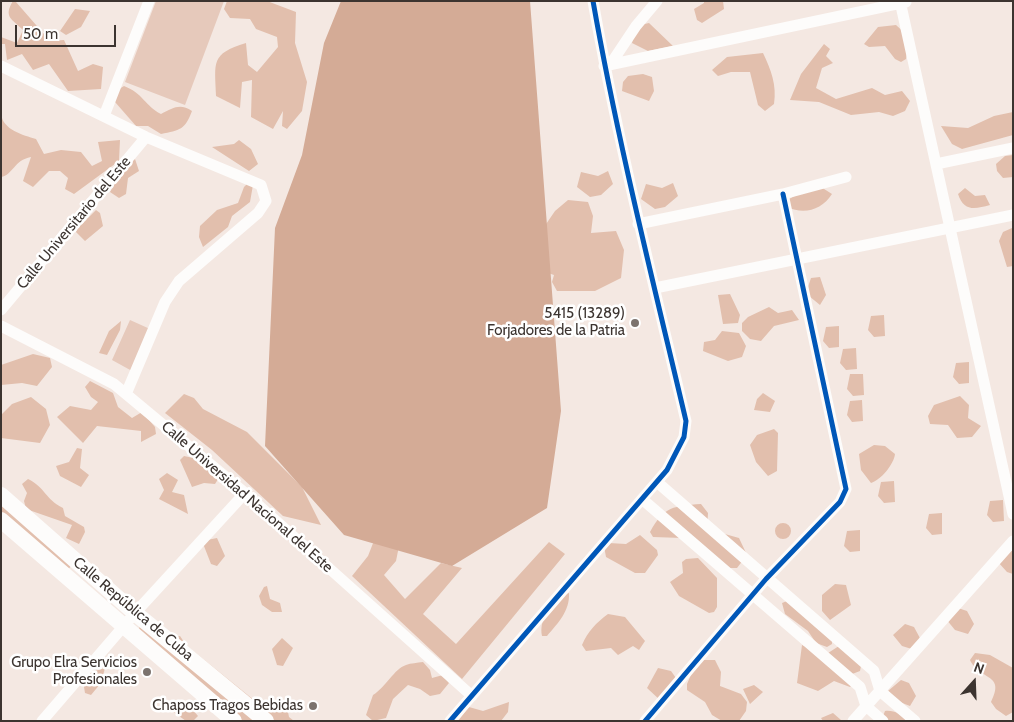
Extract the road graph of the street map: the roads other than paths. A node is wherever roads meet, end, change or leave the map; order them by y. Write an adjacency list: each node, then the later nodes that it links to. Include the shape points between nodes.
1 (149, 1): 7 (street)
2 (593, 1): 6 (street)
3 (657, 1): 6 (street)
4 (903, 2): 6 (street); 10 (street)
5 (1, 66): 7 (street)
6 (607, 66): 14 (street)
7 (104, 116): 8 (street)
8 (146, 136): 18 (street, Calle Universitario del Este); 20 (street, via 261,186 266,201 258,213 179,281 165,302)
9 (1013, 148): 10 (street)
10 (936, 164): 15 (street)
11 (846, 177): 12 (street)
12 (783, 194): 14 (street); 16 (street)
13 (1013, 215): 15 (street)
14 (638, 224): 17 (street)
15 (950, 227): 16 (street); 25 (street)
16 (798, 259): 17 (street); 28 (street, via 846,489 840,502)
17 (655, 288): 21 (street, via 686,421 684,437 668,470)
18 (1, 310)
19 (1, 326): 20 (street, Calle Universidad Nacional del Este, via 114,384)
20 (126, 394): 22 (street, Calle Universidad Nacional del Este)
21 (658, 482): 24 (street); 28 (street)
22 (245, 493): 30 (street); 33 (street, Calle Universidad Nacional del Este)
23 (1, 495): 30 (main road, Calle República de Cuba)
24 (642, 499): 29 (street); 33 (street)
25 (1013, 514)
26 (1, 520): 31 (main road, Calle República de Cuba)
27 (1013, 541): 32 (street)
28 (766, 579): 29 (street); 32 (street, via 874,671)
29 (752, 596): 34 (street, via 860,687); 39 (street)
30 (135, 613): 31 (street); 37 (main road, Calle República de Cuba)
31 (123, 627): 35 (street); 36 (main road, Calle República de Cuba)
32 (880, 691): 34 (street); 42 (street)
33 (472, 696): 38 (street)
34 (866, 706): 40 (street); 41 (street)
35 (42, 721)
36 (234, 721)
37 (266, 721)
38 (450, 721)
39 (645, 721)
40 (853, 721)
41 (883, 721)
42 (915, 721)

